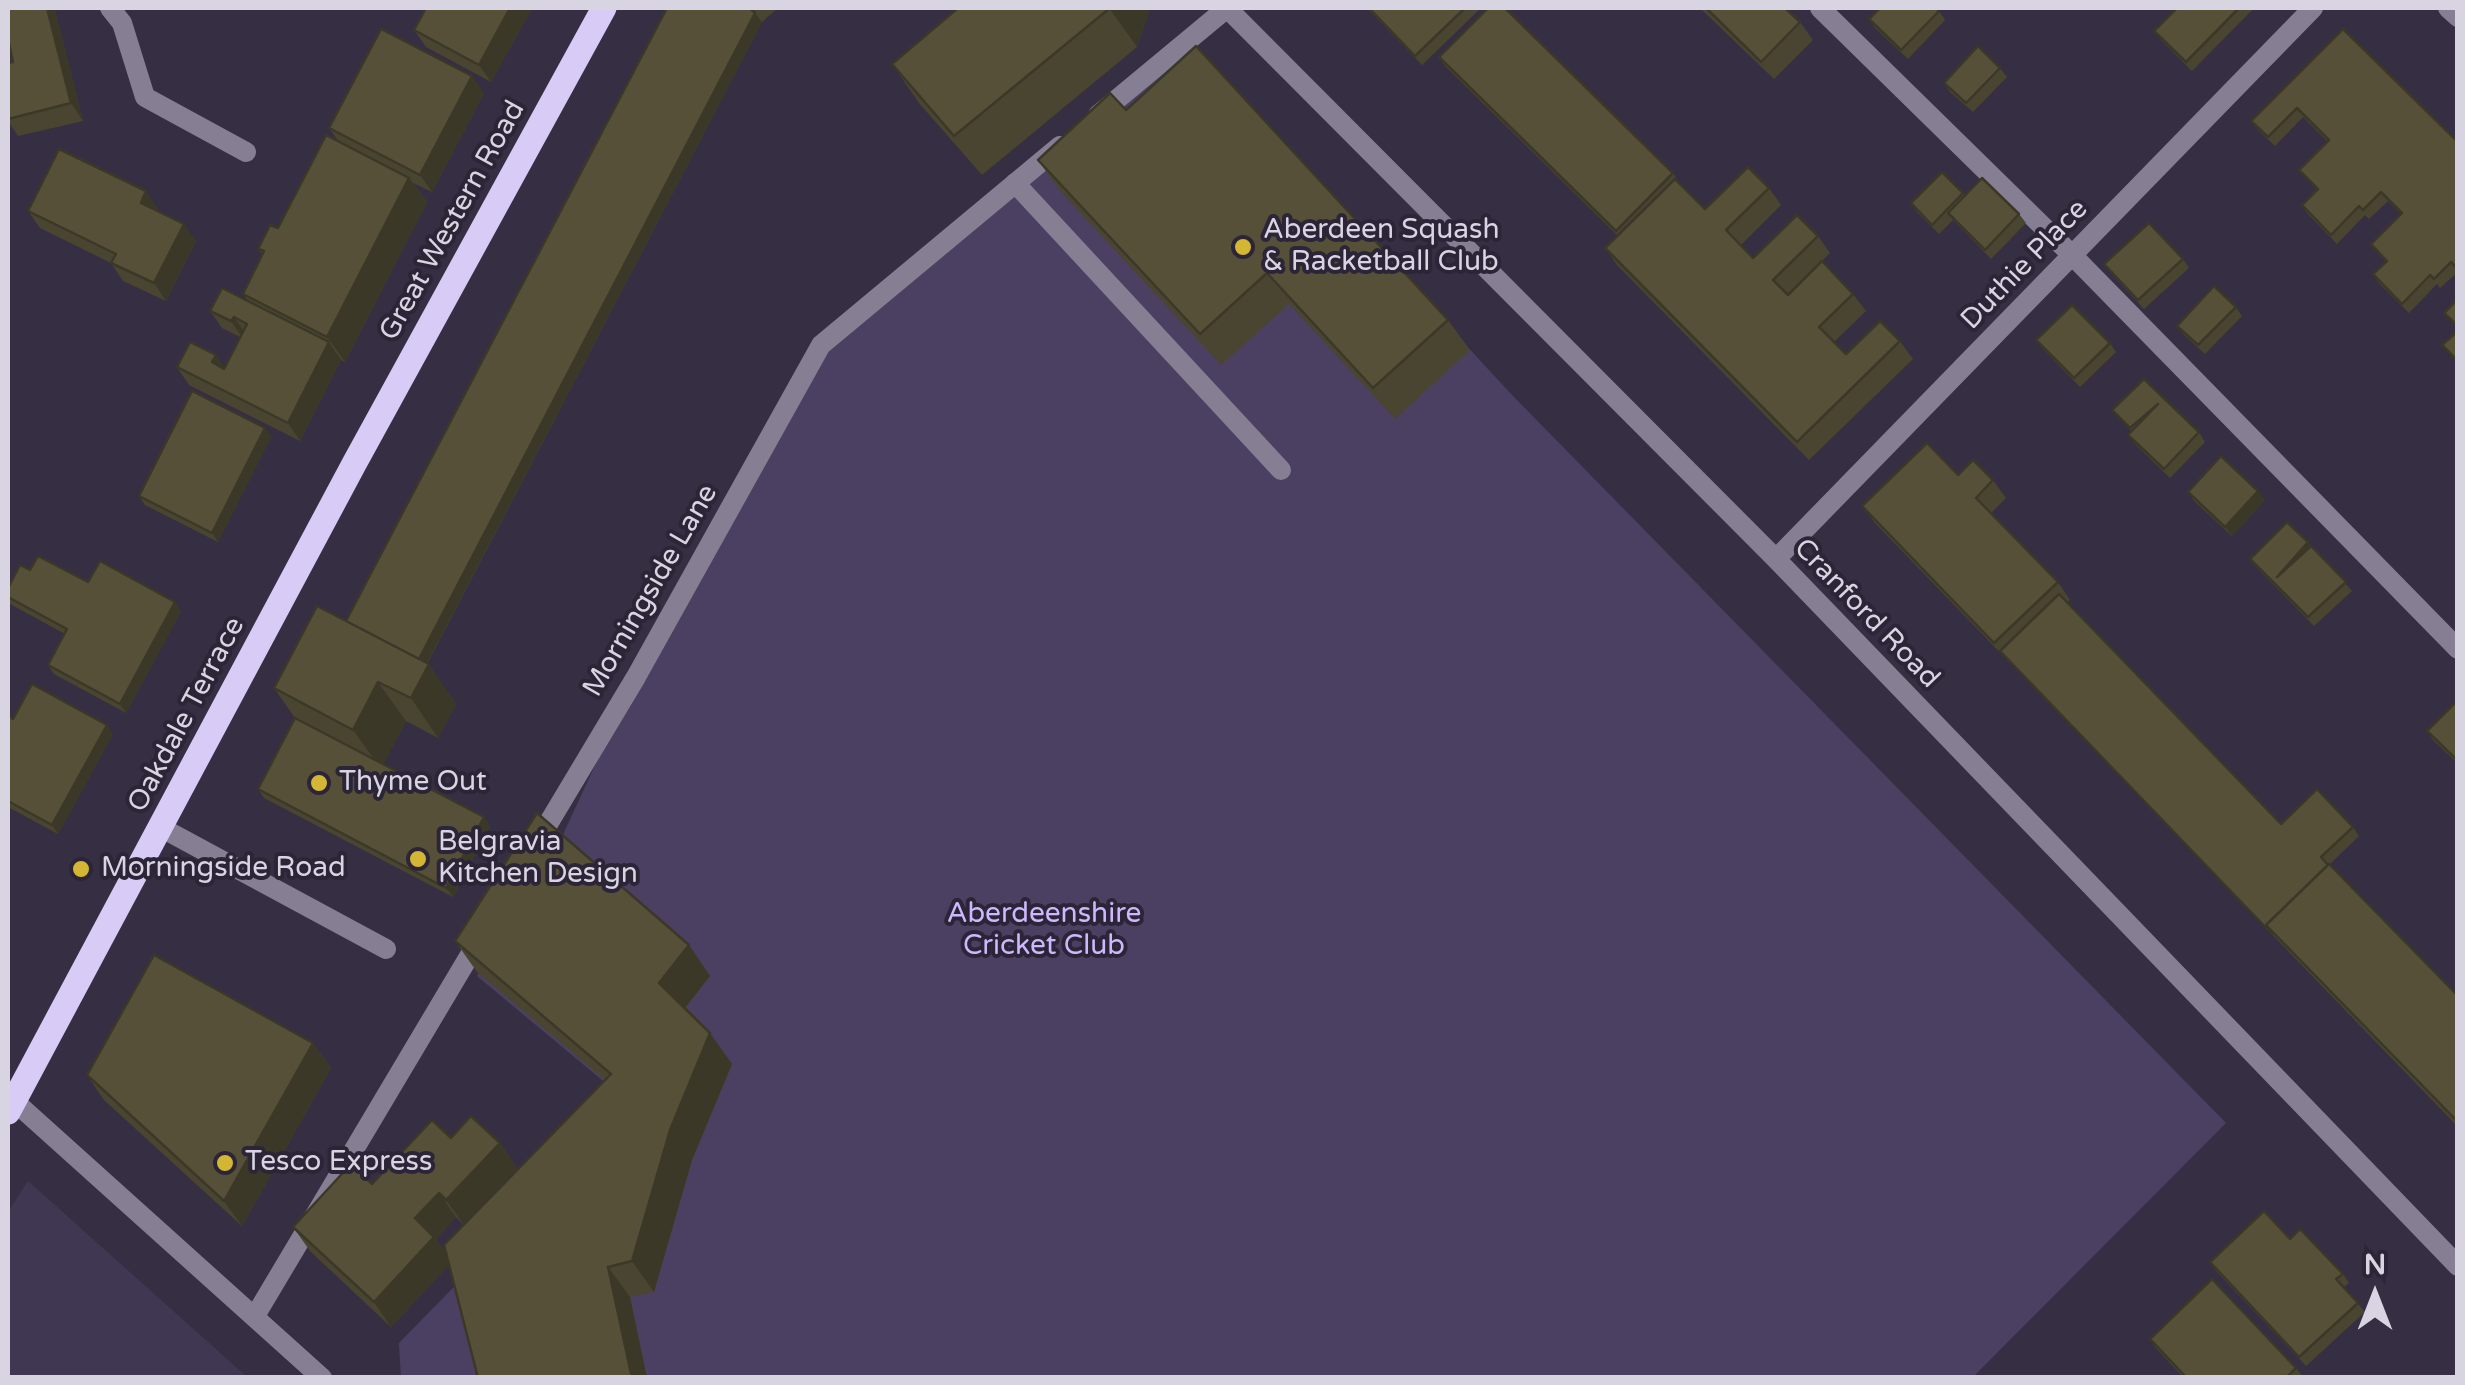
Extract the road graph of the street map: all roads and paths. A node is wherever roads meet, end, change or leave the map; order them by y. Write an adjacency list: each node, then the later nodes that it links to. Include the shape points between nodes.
1 (110, 8): 8 (street, via 122,23 145,97)
2 (604, 8): 11 (main road, Great Western Road)
3 (1227, 8): 9 (street, Morningside Lane); 13 (street, Cranford Road)
4 (1820, 8): 10 (street)
5 (2313, 8): 10 (street, Duthie Place)
6 (2448, 8): 7 (street)
7 (2458, 17)
8 (246, 152)
9 (1015, 183): 12 (street); 16 (street, Morningside Lane, via 821,345)
10 (2073, 256): 13 (street, Duthie Place); 14 (street)
11 (354, 464): 15 (main road, Oakdale Terrace)
12 (1281, 470)
13 (1776, 559): 20 (street, Cranford Road)
14 (2458, 649)
15 (160, 827): 18 (street); 19 (main road, Oakdale Terrace)
16 (530, 855)
17 (492, 918): 21 (street)
18 (386, 949)
19 (11, 1106): 21 (street)
20 (2458, 1266)
21 (255, 1316): 22 (street)
22 (322, 1378)

